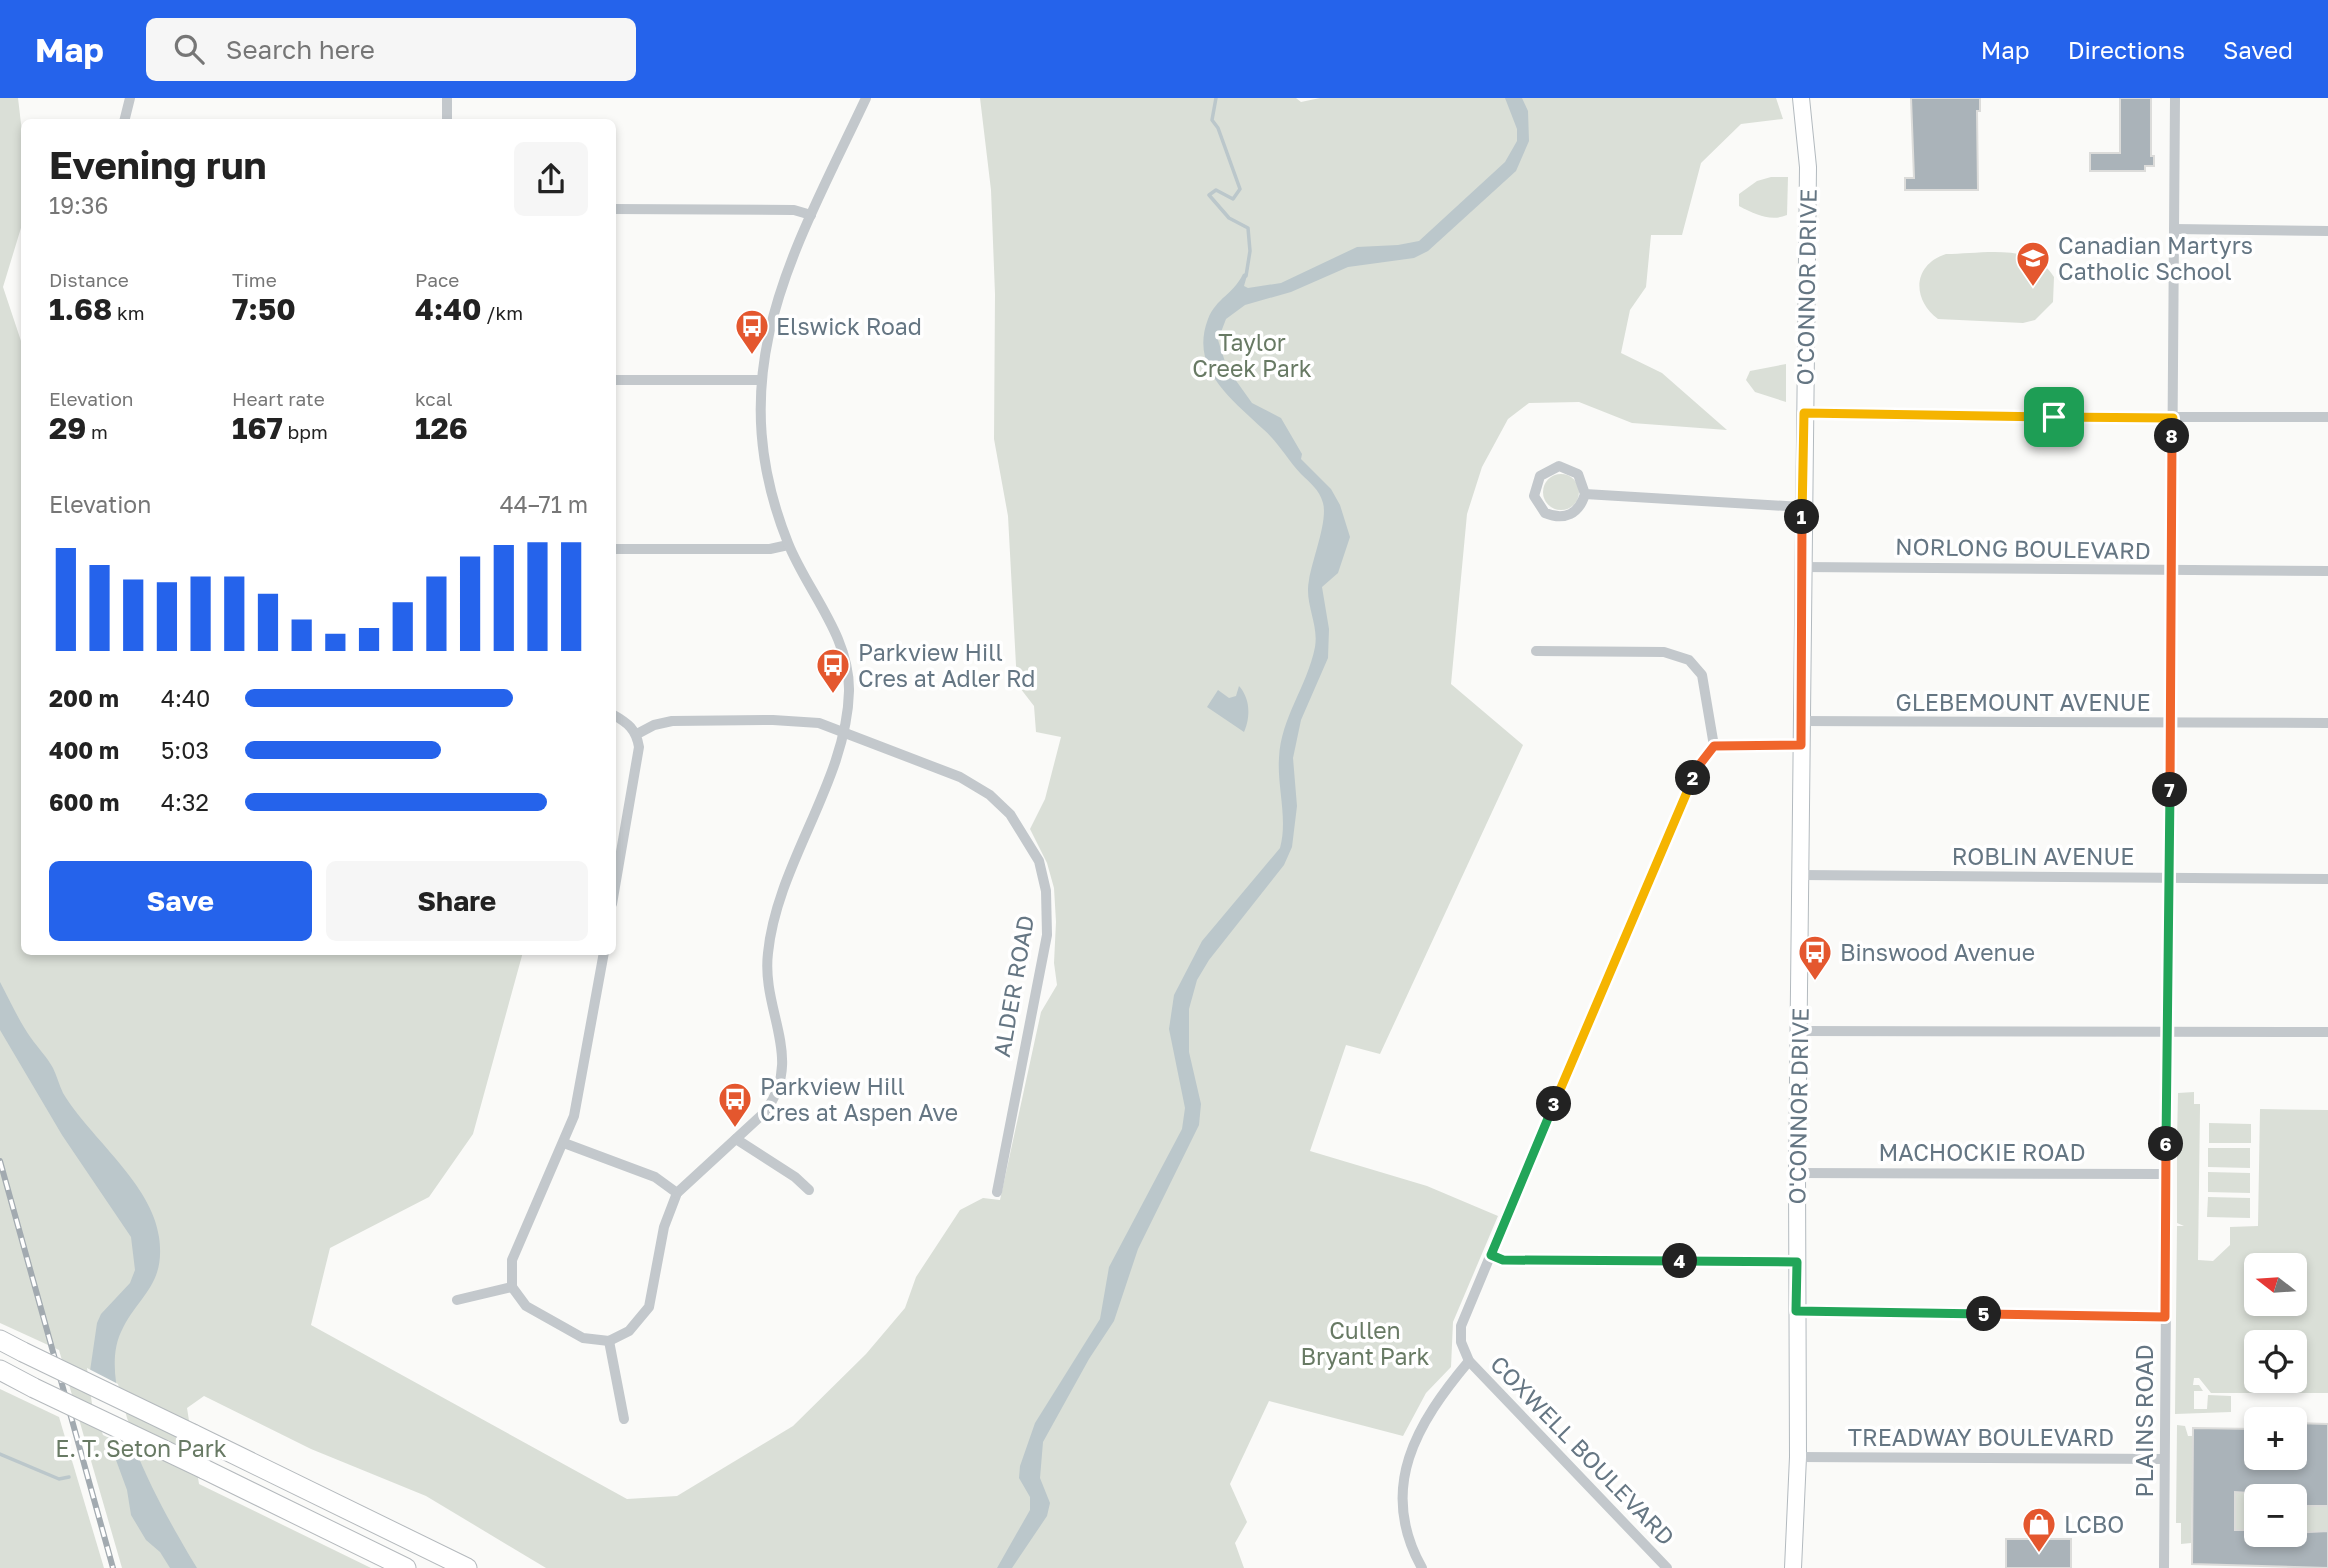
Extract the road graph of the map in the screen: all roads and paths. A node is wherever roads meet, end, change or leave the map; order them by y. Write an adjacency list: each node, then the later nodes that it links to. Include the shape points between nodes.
1 (130, 98): 6 (street)
2 (447, 98): 7 (street)
3 (866, 98): 9 (street)
4 (1801, 98): 14 (main road, O'CONNOR DRIVE, via 1808,167)
5 (2175, 98): 10 (street, PLAINS ROAD)
6 (125, 119)
7 (447, 119)
8 (616, 209): 9 (street, via 794,210)
9 (811, 215): 13 (street, via 774,305)
10 (2174, 229): 11 (street); 16 (street, PLAINS ROAD)
11 (2328, 232)
12 (616, 380): 13 (street)
13 (760, 380): 19 (street, via 765,472)
14 (1804, 413): 16 (street); 18 (main road, O'CONNOR DRIVE)
15 (2328, 417): 16 (street)
16 (2173, 418): 23 (street, PLAINS ROAD)
17 (1585, 494): 17 (street, via 1578,474 1559,466 1540,476 1535,485 1538,506 1555,517 1576,512); 18 (street)
18 (1802, 507): 21 (main road, O'CONNOR DRIVE)
19 (788, 545): 20 (street, via 770,549); 30 (street, via 837,634 849,689)
20 (616, 549)
21 (1802, 567): 23 (street, NORLONG BOULEVARD); 26 (main road, O'CONNOR DRIVE)
22 (2328, 570): 23 (street, NORLONG BOULEVARD)
23 (2172, 571): 28 (street, PLAINS ROAD)
24 (1536, 651): 32 (street, via 1664,652 1689,660 1702,675)
25 (616, 717): 29 (street)
26 (1801, 721): 28 (street, GLEBEMOUNT AVENUE); 31 (main road, O'CONNOR DRIVE)
27 (2328, 723): 28 (street, GLEBEMOUNT AVENUE)
28 (2170, 724): 34 (street, PLAINS ROAD)
29 (637, 734): 30 (street, ALDER ROAD, via 671,722 773,720 819,723); 36 (street, via 638,764)
30 (843, 734): 41 (street, via 770,938 768,986 783,1046 782,1078 773,1101); 46 (street, ALDER ROAD, via 960,777 990,795 1010,814 1038,861 1046,891 1047,935)
31 (1801, 745): 32 (street); 33 (main road, O'CONNOR DRIVE)
32 (1714, 746): 48 (street, via 1694,776)
33 (1801, 875): 34 (street, ROBLIN AVENUE); 39 (main road, O'CONNOR DRIVE)
34 (2170, 878): 35 (street, ROBLIN AVENUE); 38 (street, PLAINS ROAD)
35 (2328, 879)
36 (616, 882)
37 (603, 955): 42 (street, via 575,1115)
38 (2169, 1030): 39 (street); 40 (street); 44 (street, PLAINS ROAD)
39 (1798, 1031): 43 (main road, O'CONNOR DRIVE)
40 (2328, 1032)
41 (736, 1139): 45 (street); 47 (street)
42 (564, 1143): 47 (street, via 655,1177); 50 (street, via 512,1260)
43 (1797, 1173): 44 (street, MACHOCKIE ROAD); 49 (main road, O'CONNOR DRIVE)
44 (2166, 1174): 53 (street, PLAINS ROAD)
45 (809, 1190)
46 (997, 1192)
47 (677, 1193): 55 (street, via 664,1227 649,1307 629,1331)
48 (1491, 1255): 49 (street, via 1503,1260); 56 (street, via 1461,1326 1461,1342)
49 (1797, 1262): 52 (main road, O'CONNOR DRIVE)
50 (512, 1287): 51 (street); 55 (street, via 526,1306 568,1331)
51 (457, 1300)
52 (1796, 1311): 53 (street); 59 (main road, O'CONNOR DRIVE)
53 (2165, 1317): 60 (street, PLAINS ROAD)
54 (0, 1340): 62 (highway, bridge)
55 (609, 1341): 58 (street)
56 (1469, 1361): 63 (street, via 1443,1390 1418,1431 1406,1466 1404,1515); 64 (street, COXWELL BOULEVARD)
57 (0, 1370): 61 (highway, bridge)
58 (624, 1419)
59 (1798, 1457): 60 (street, TREADWAY BOULEVARD); 65 (main road, O'CONNOR DRIVE)
60 (2164, 1459): 66 (street, PLAINS ROAD)
61 (406, 1568)
62 (467, 1568)
63 (1422, 1568)
64 (1667, 1568)
65 (1793, 1568)
66 (2164, 1568)

